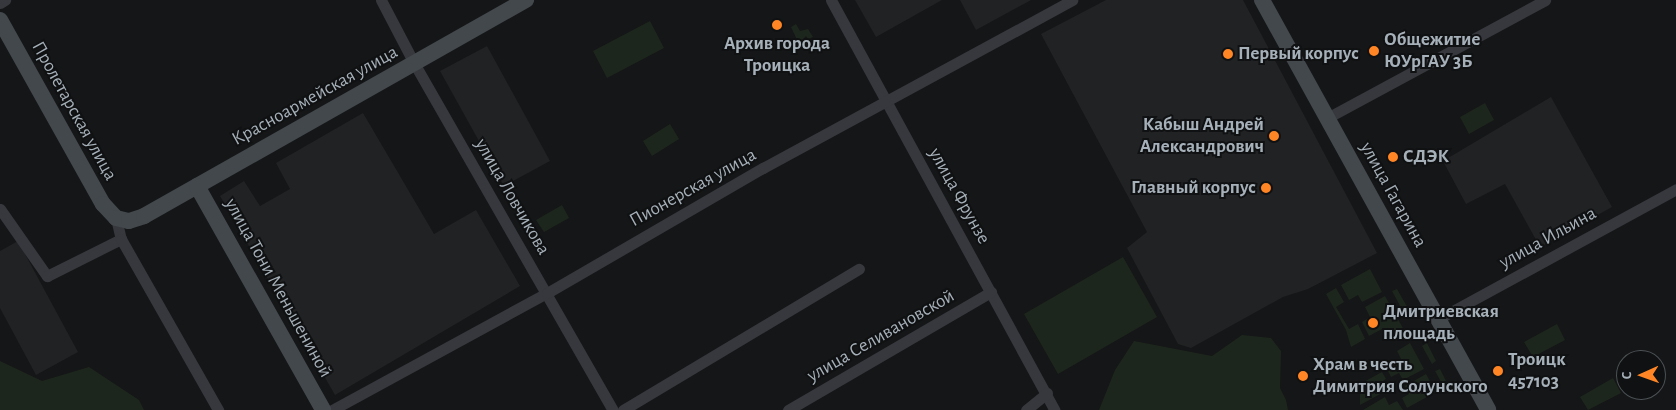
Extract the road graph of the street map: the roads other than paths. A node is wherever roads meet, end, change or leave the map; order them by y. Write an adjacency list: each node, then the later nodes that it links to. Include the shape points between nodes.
1 (5, 0): 8 (street)
2 (381, 0): 10 (street, улица Ловчикова)
3 (526, 0): 10 (street, Красноармейская улица)
4 (831, 0): 11 (street, улица Фрунзе)
5 (1072, 0): 11 (street, Пионерская улица)
6 (1262, 0): 12 (street, улица Гагарина)
7 (1545, 0): 12 (street)
8 (0, 3)
9 (0, 20): 16 (street, Пролетарская улица, via 103,204)
10 (414, 63): 13 (street, Красноармейская улица); 20 (street, улица Ловчикова)
11 (887, 100): 19 (street, улица Фрунзе); 20 (street, Пионерская улица, via 705,200)
12 (1327, 118): 21 (street, улица Гагарина)
13 (197, 186): 16 (street, Красноармейская улица, via 144,216); 24 (street, улица Тони Меньшениной)
14 (1676, 189): 21 (street, улица Ильина)
15 (0, 209): 17 (street, via 47,276)
16 (119, 220): 17 (street, Пролетарская улица)
17 (121, 239): 23 (street, Пролетарская улица)
18 (860, 269): 27 (street)
19 (991, 292): 22 (street, улица Фрунзе); 28 (street, улица Селивановской)
20 (547, 294): 25 (street, Пионерская улица); 26 (street, улица Ловчикова)
21 (1438, 319): 31 (street, улица Гагарина)
22 (1047, 393): 29 (street); 30 (street, улица Фрунзе)
23 (218, 410)
24 (324, 410)
25 (332, 410)
26 (613, 410)
27 (623, 410)
28 (788, 410)
29 (1026, 410)
30 (1055, 410)
31 (1488, 410)

